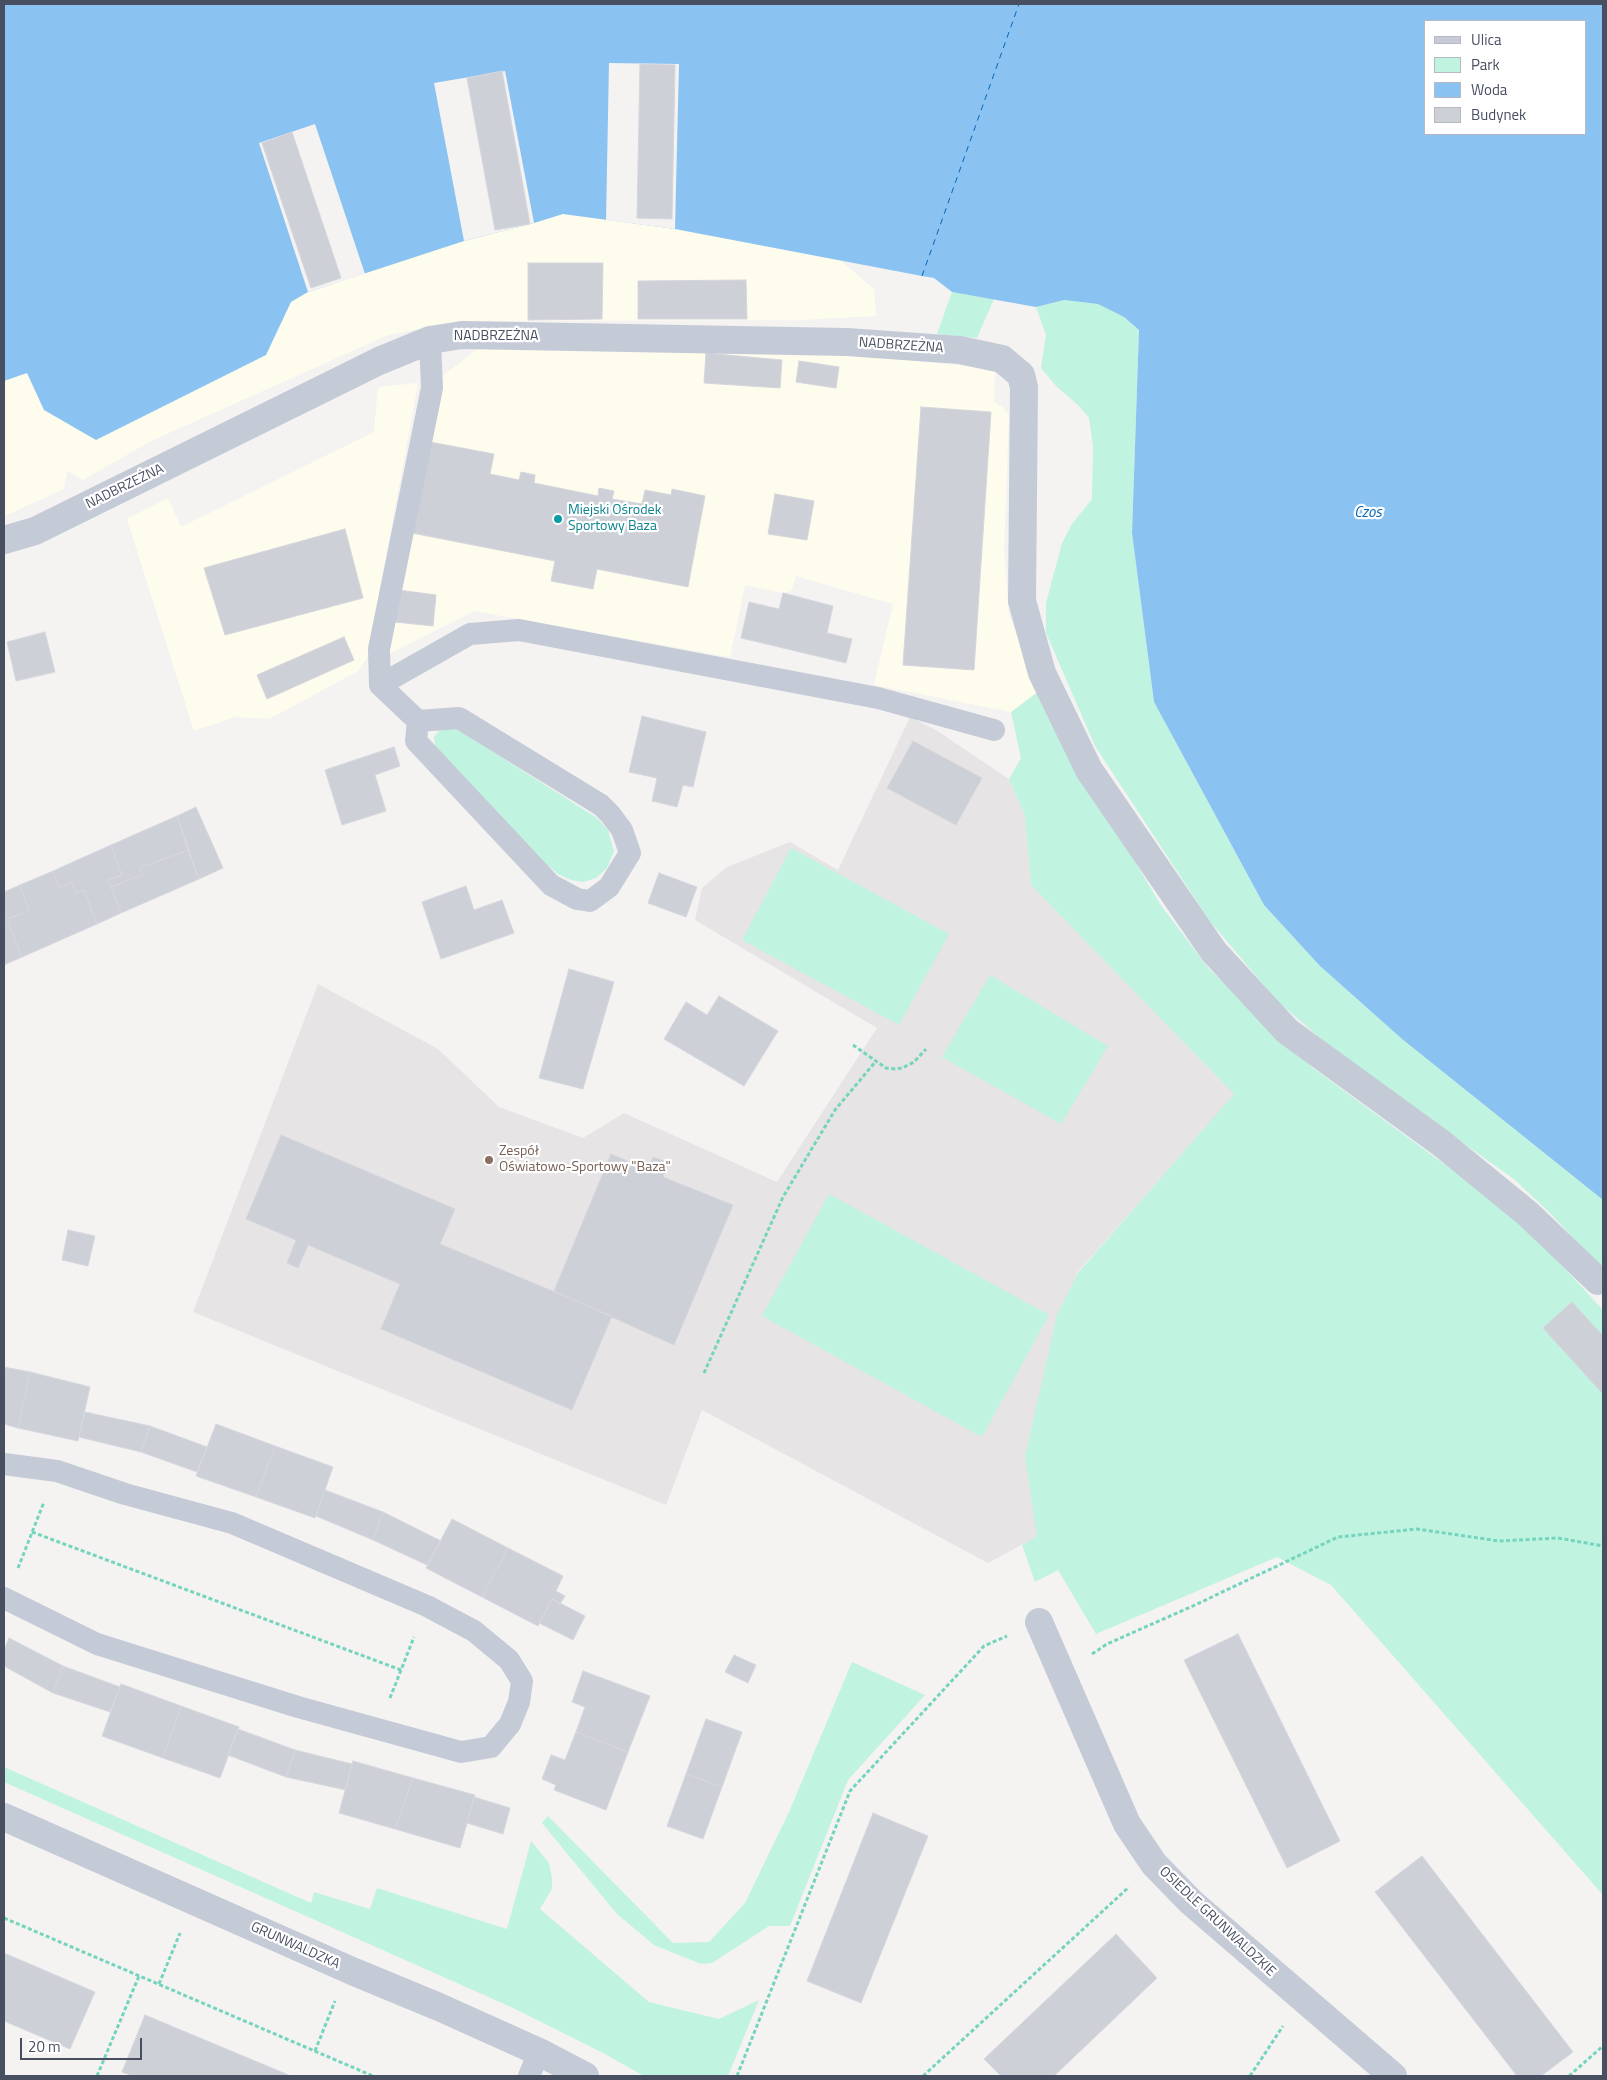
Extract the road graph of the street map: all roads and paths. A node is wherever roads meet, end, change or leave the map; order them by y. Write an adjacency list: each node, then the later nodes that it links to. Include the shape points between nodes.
1 (430, 340): 2 (street, NADBRZEŻNA, via 378,361 35,531); 3 (lane, via 432,388 379,649); 9 (street, NADBRZEŻNA, via 462,335 847,342 960,350 1002,359 1021,375 1024,386 1022,601 1042,673 1089,770 1214,952 1288,1031 1441,1143 1528,1214)
2 (4, 540)
3 (380, 685): 4 (lane); 5 (lane, via 470,634 519,630 878,698)
4 (418, 721): 4 (lane, via 459,718 601,805 622,830 630,853 609,887 590,901 577,899 551,885 416,741)
5 (994, 730)
6 (853, 1045): 8 (path)
7 (926, 1049): 8 (path, via 914,1062 902,1068 886,1068)
8 (876, 1061): 10 (path, via 835,1110 783,1197)
9 (1601, 1284)
10 (704, 1373)
11 (4, 1464): 12 (lane)
12 (57, 1471): 13 (path); 16 (lane, via 125,1494 232,1523)
13 (32, 1532): 15 (path); 19 (path)
14 (1603, 1546): 18 (path, via 1558,1538 1499,1541 1417,1529 1338,1537)
15 (4, 1598): 20 (lane, via 97,1644)
16 (426, 1606): 19 (path); 20 (lane, via 474,1630 509,1660 522,1681 510,1724 491,1747 461,1752)
17 (1038, 1622): 22 (street, OSIEDLE GRUNWALDZKIE, via 1127,1824); 35 (path, via 984,1646 850,1791)
18 (1107, 1644)
19 (401, 1670): 20 (path)
20 (378, 1730)
21 (4, 1817): 31 (street, GRUNWALDZKA, via 352,1972 439,2007)
22 (1154, 1864): 27 (street, OSIEDLE GRUNWALDZKIE, via 1191,1902); 36 (path)
23 (4, 1918): 25 (path)
24 (181, 1932): 26 (path)
25 (139, 1976): 26 (path); 32 (path)
26 (159, 1984): 30 (path)
27 (1301, 1999): 37 (path); 38 (street, OSIEDLE GRUNWALDZKIE)
28 (335, 2000): 30 (path)
29 (1603, 2046): 39 (path)
30 (315, 2051): 33 (path)
31 (534, 2064): 34 (street, GRUNWALDZKA)
32 (97, 2076)
33 (373, 2076)
34 (585, 2076)
35 (737, 2076)
36 (923, 2076)
37 (1250, 2076)
38 (1393, 2076)
39 (1569, 2076)

